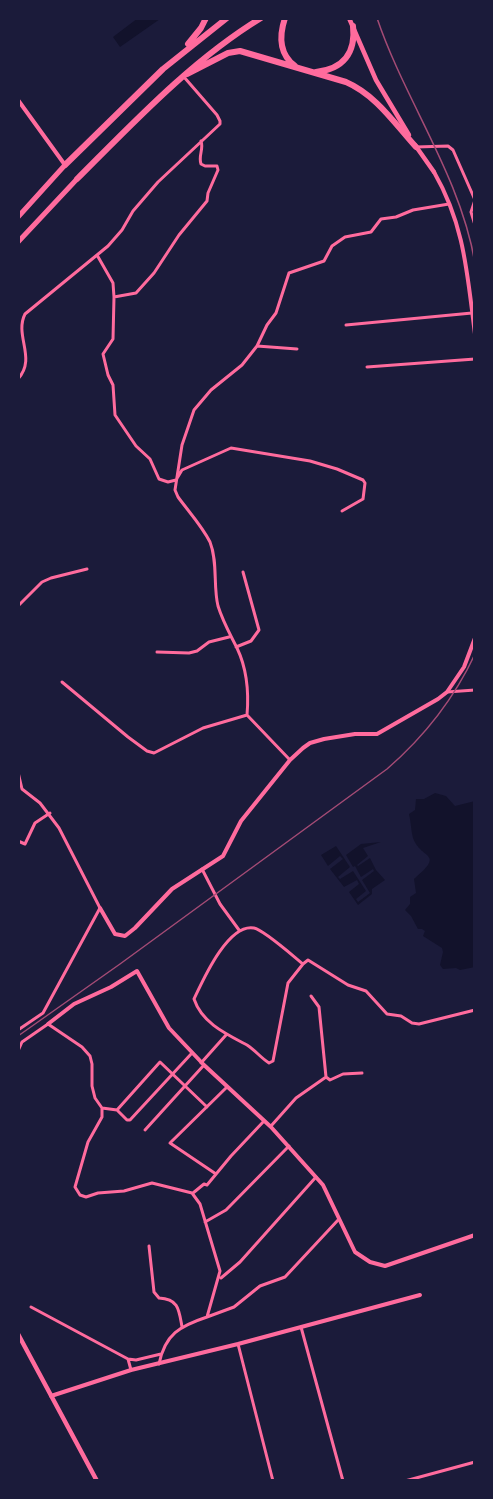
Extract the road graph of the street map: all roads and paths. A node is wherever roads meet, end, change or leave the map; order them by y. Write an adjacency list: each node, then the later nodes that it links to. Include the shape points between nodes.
1 (206, 18): 7 (highway)
2 (226, 18): 7 (highway)
3 (261, 18): 9 (highway)
4 (285, 18): 8 (highway, via 282,48 290,62)
5 (349, 18): 6 (main road)
6 (353, 27): 8 (highway, via 351,50 343,62 321,71); 12 (main road, via 376,80)
7 (175, 59): 13 (highway)
8 (304, 71): 9 (highway, via 240,51 228,53); 12 (highway, via 346,82 366,93)
9 (186, 75): 11 (street, via 220,121); 15 (highway)
10 (18, 100): 13 (street)
11 (201, 140): 21 (street, via 158,182); 22 (street, via 201,164 217,166 218,170 207,201 136,293)
12 (417, 147): 14 (main road); 16 (street, via 448,146 453,150)
13 (65, 165): 18 (main road)
14 (434, 172): 17 (street)
15 (77, 179): 20 (main road)
16 (475, 200): 19 (street, via 471,212)
17 (450, 203): 23 (street, via 463,245); 26 (street, via 381,219 371,232 352,234 338,241 324,261 292,271 276,313)
18 (18, 216)
19 (475, 225)
20 (18, 242)
21 (98, 255): 22 (street, via 113,284); 30 (street, via 25,314 20,326 26,361)
22 (114, 297): 31 (street, via 113,339 103,354 114,385 115,415 150,459 159,479)
23 (472, 313): 24 (street); 25 (street)
24 (346, 325)
25 (475, 334)
26 (257, 346): 27 (street); 31 (street, via 194,410)
27 (297, 349)
28 (475, 359): 29 (street)
29 (367, 367)
30 (18, 379)
31 (176, 480): 32 (street, via 182,470 231,448 293,457 363,480 363,499); 36 (street, via 178,497 211,545 218,603)
32 (342, 511)
33 (87, 569): 35 (street, via 42,582)
34 (243, 572): 38 (street, via 259,630 251,641)
35 (18, 606)
36 (230, 636): 38 (street); 39 (street, via 209,642 197,651)
37 (475, 638): 42 (street, via 464,667)
38 (236, 647): 43 (street, via 246,673)
39 (156, 652)
40 (62, 682): 43 (street, via 128,737 154,753 203,728)
41 (475, 690): 42 (street)
42 (447, 692): 44 (street, via 377,734 310,743)
43 (247, 715): 44 (street)
44 (290, 760): 49 (street, via 241,821 224,856)
45 (18, 772): 46 (street)
46 (20, 785): 47 (street)
47 (50, 813): 48 (street, via 35,823 25,843); 50 (street)
48 (18, 842)
49 (202, 869): 50 (street, via 172,889 125,936 115,934); 51 (street)
50 (100, 908): 56 (street, via 42,1013)
51 (239, 930): 52 (street, via 257,929); 57 (street, via 211,963 194,999 198,1011)
52 (303, 964): 54 (street, via 308,960 348,985 366,991 387,1014 412,1023); 57 (street, via 288,983 273,1061 266,1062)
53 (311, 996): 63 (street, via 320,1007)
54 (475, 1010)
55 (48, 1024): 58 (street, via 22,1042); 59 (street, via 74,1004 137,970 165,1023); 67 (street, via 90,1056 92,1086)
56 (18, 1030)
57 (226, 1035): 60 (street)
58 (18, 1050)
59 (192, 1053): 60 (street); 61 (street)
60 (202, 1064): 64 (street); 65 (street)
61 (172, 1073): 64 (street); 68 (street, via 130,1120); 68 (street, via 160,1062)
62 (362, 1073): 63 (street, via 343,1074 330,1080)
63 (326, 1077): 70 (street, via 296,1098)
64 (185, 1085): 66 (street); 71 (street)
65 (227, 1087): 66 (street); 69 (street)
66 (207, 1107): 73 (street, via 170,1143)
67 (102, 1108): 68 (street); 75 (street, via 75,1187 80,1195 124,1191 152,1183)
68 (117, 1110)
69 (264, 1121): 70 (street); 73 (street)
70 (271, 1127): 72 (street)
71 (145, 1130)
72 (290, 1146): 74 (street); 77 (street, via 226,1210)
73 (216, 1174): 75 (street, via 207,1185)
74 (316, 1177): 76 (street, via 329,1193); 80 (street, via 240,1262)
75 (192, 1193): 77 (street)
76 (339, 1219): 78 (street, via 355,1252 385,1266); 83 (street, via 285,1277 260,1286 234,1307)
77 (205, 1222): 80 (street)
78 (475, 1236)
79 (149, 1246): 84 (street, via 156,1296 176,1304)
80 (219, 1278): 83 (street)
81 (420, 1295): 85 (street)
82 (31, 1307): 89 (street)
83 (207, 1317): 84 (street)
84 (182, 1327): 88 (street, via 167,1339)
85 (301, 1327): 87 (street); 96 (street)
86 (18, 1334): 92 (main road)
87 (238, 1344): 90 (street); 95 (street)
88 (161, 1354): 89 (street); 90 (street)
89 (128, 1359): 91 (street)
90 (159, 1364): 91 (street)
91 (131, 1370): 92 (street)
92 (50, 1396): 94 (main road)
93 (475, 1462): 97 (street)
94 (97, 1481)
95 (273, 1481)
96 (343, 1481)
97 (405, 1481)

